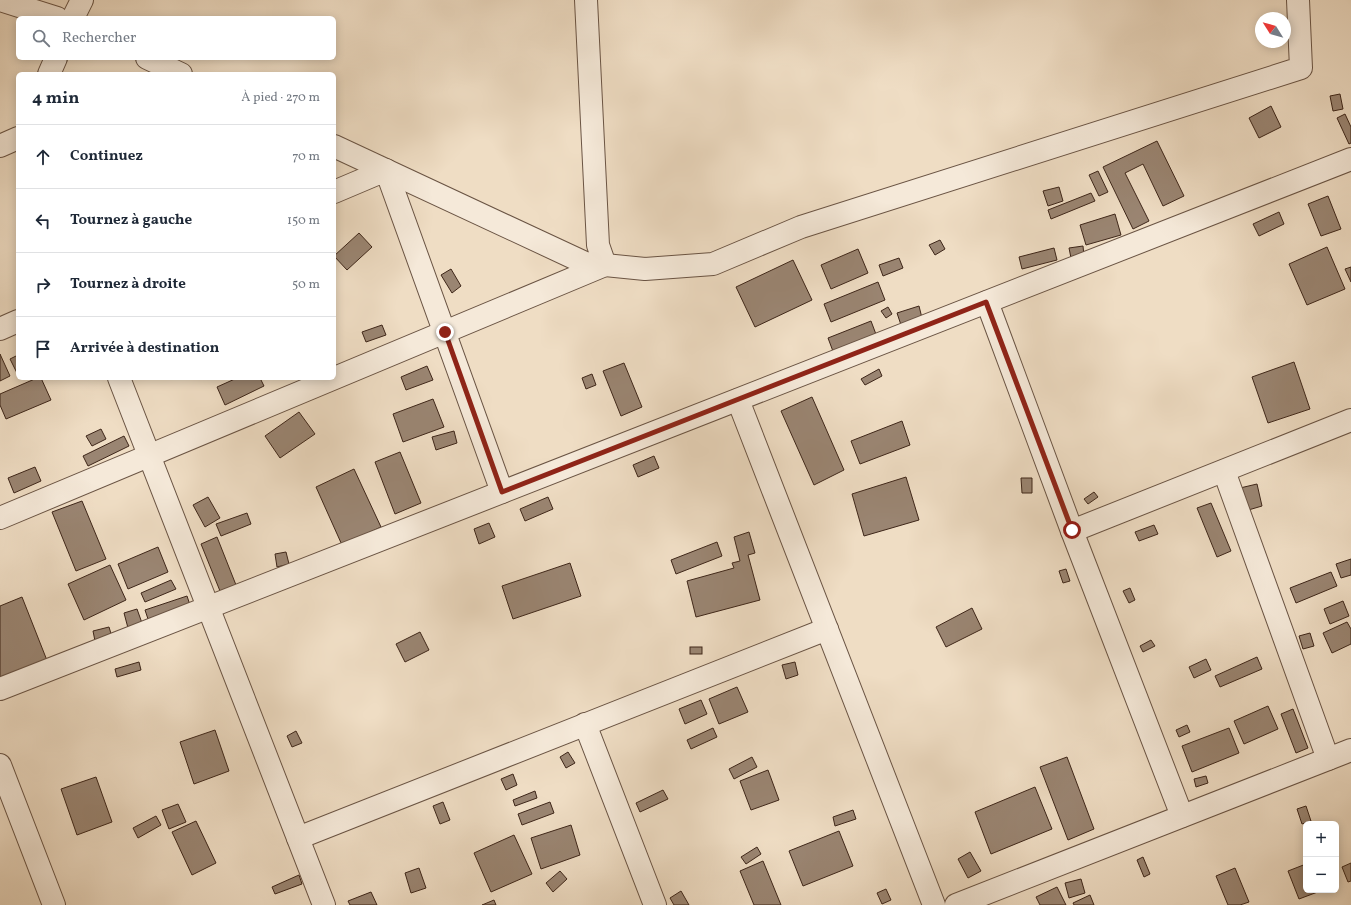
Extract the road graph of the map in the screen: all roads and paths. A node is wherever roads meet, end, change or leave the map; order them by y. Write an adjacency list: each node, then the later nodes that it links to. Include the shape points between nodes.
1 (0, 0): 5 (street)
2 (82, 0): 6 (street)
3 (586, 0): 17 (street, via 598,245)
4 (1298, 0): 17 (street, via 1301,68 801,227 713,264 645,269)
5 (51, 16)
6 (74, 16)
7 (55, 60): 9 (street)
8 (151, 60): 10 (street)
9 (50, 72)
10 (174, 72)
11 (16, 139): 12 (street)
12 (0, 146)
13 (336, 147): 15 (street)
14 (1351, 159): 18 (street)
15 (386, 170): 16 (street); 17 (street, via 585,263); 21 (street)
16 (336, 191)
17 (605, 265): 21 (street)
18 (986, 302): 25 (street); 31 (street)
19 (16, 322): 20 (street)
20 (0, 329)
21 (445, 332): 22 (street); 29 (street)
22 (336, 378)
23 (120, 380): 27 (street)
24 (330, 380): 27 (street)
25 (738, 400): 29 (street); 33 (street)
26 (1351, 420): 28 (street)
27 (149, 456): 30 (street); 32 (street)
28 (1224, 471): 31 (street); 37 (street)
29 (502, 492): 32 (street)
30 (0, 518)
31 (1072, 530): 39 (street)
32 (208, 607): 34 (street); 40 (street)
33 (827, 629): 35 (street); 44 (street)
34 (0, 689)
35 (585, 724): 40 (street); 43 (street)
36 (1351, 750): 37 (street)
37 (1328, 759): 39 (street)
38 (0, 765): 41 (street)
39 (1182, 816): 45 (street)
40 (298, 838): 42 (street)
41 (54, 905)
42 (324, 905)
43 (655, 905)
44 (934, 905)
45 (956, 905)

